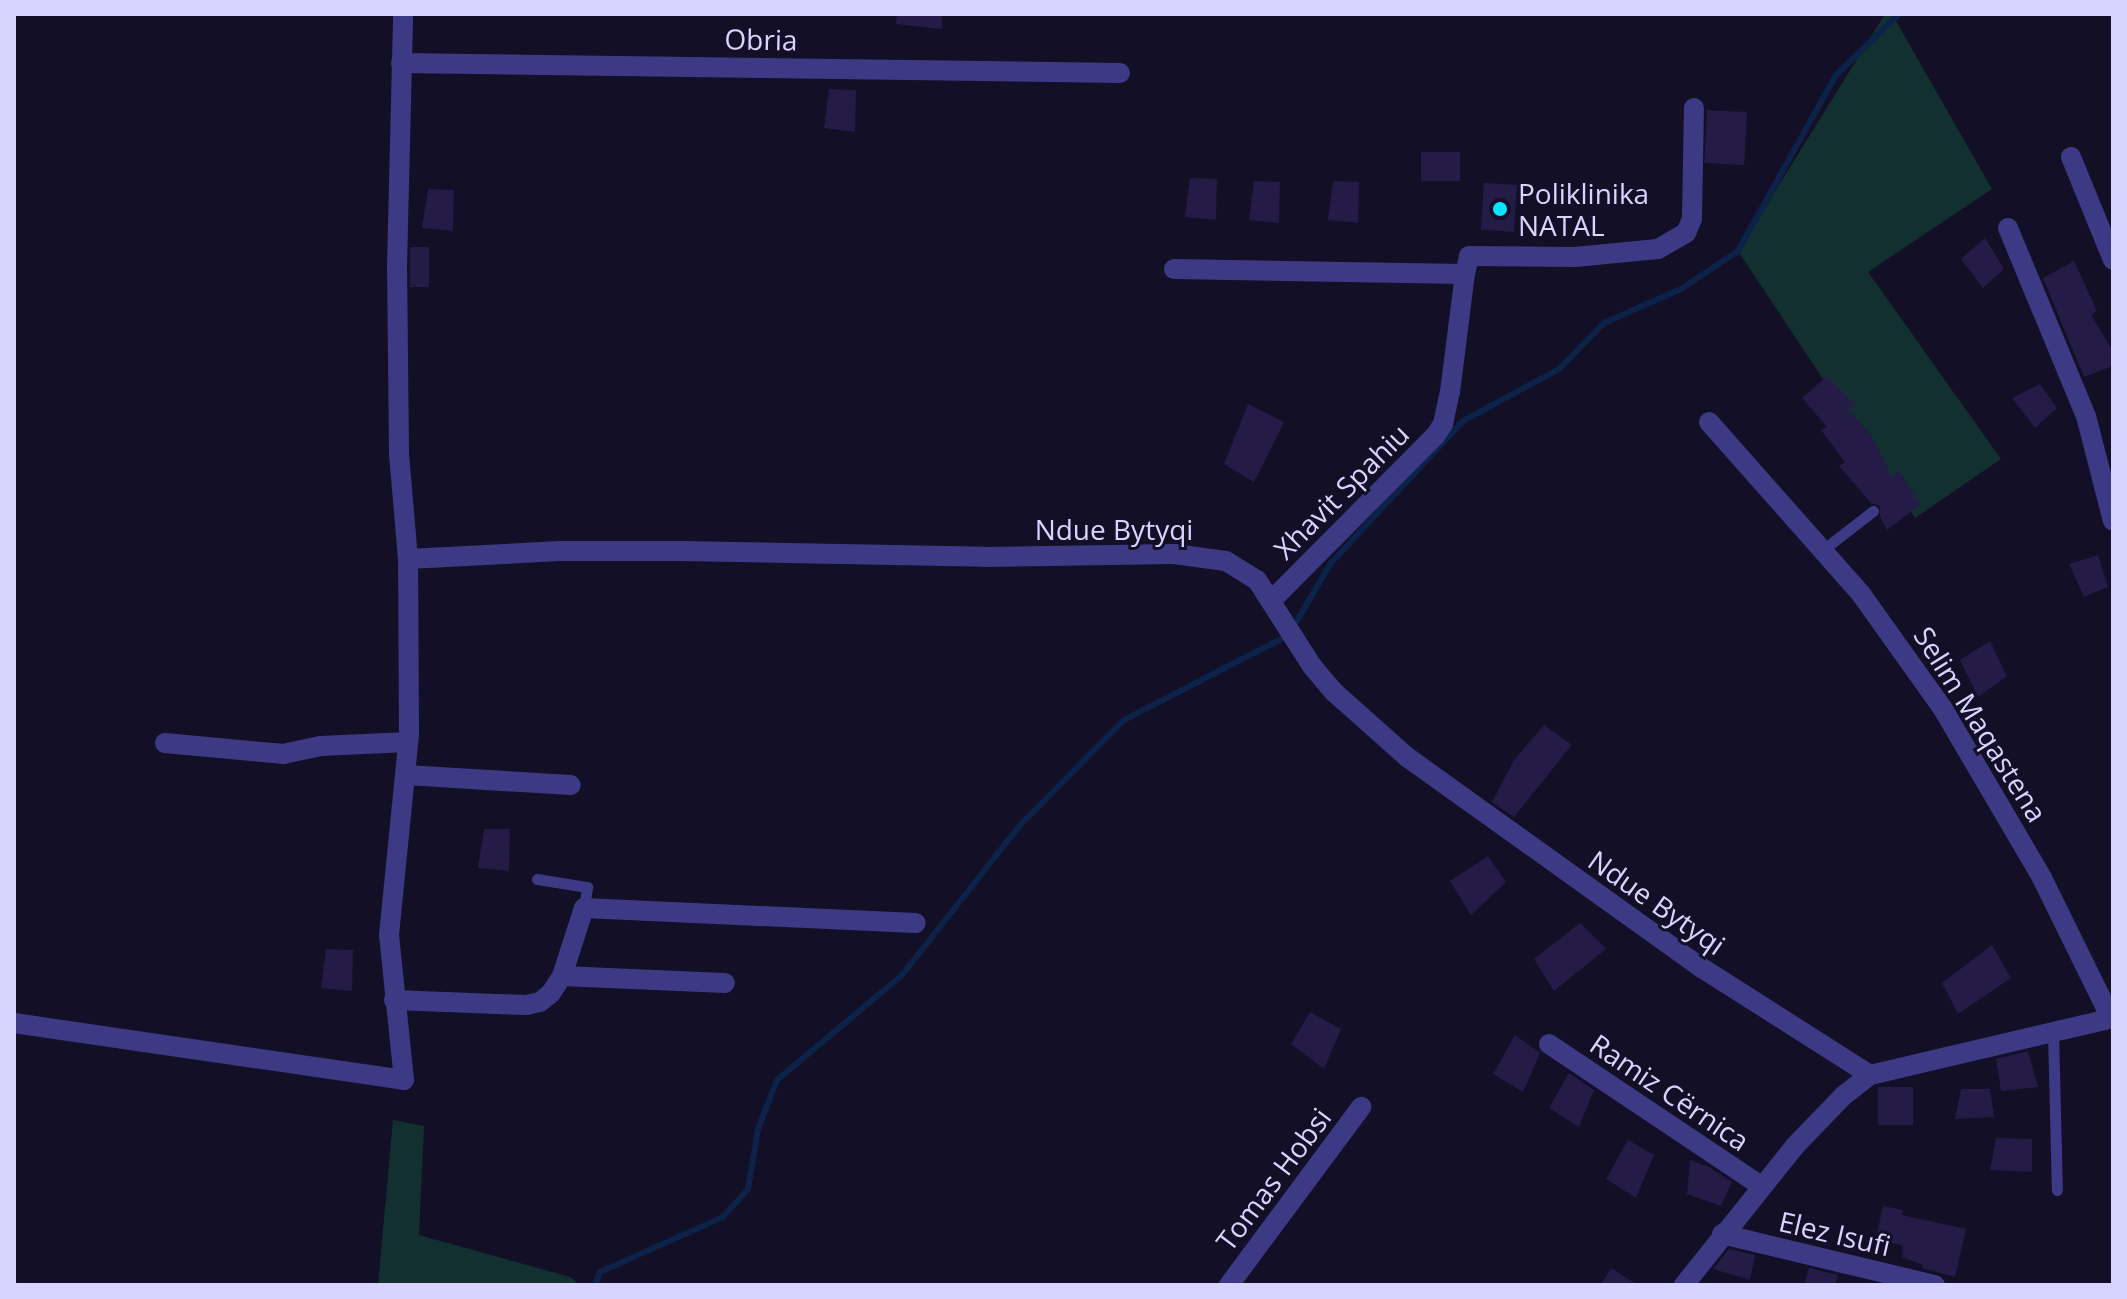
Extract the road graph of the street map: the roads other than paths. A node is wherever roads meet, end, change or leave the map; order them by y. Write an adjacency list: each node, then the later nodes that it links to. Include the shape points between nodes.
1 (403, 14): 2 (street)
2 (401, 63): 3 (street, Obria); 14 (street, via 399,454)
3 (1120, 73)
4 (1694, 108): 9 (street, via 1695,202 1686,233 1674,242 1604,256 1469,256)
5 (2071, 157): 7 (street)
6 (2008, 228): 12 (street, via 2086,416)
7 (2113, 260)
8 (1174, 269): 9 (street)
9 (1465, 274): 15 (street, Xhavit Spahiu, via 1443,424)
10 (1709, 422): 13 (street, Selim Maqastena)
11 (1873, 511): 13 (lane)
12 (2113, 521)
13 (1824, 549): 26 (street, Selim Maqastena, via 1892,634 1984,775)
14 (408, 559): 15 (street, Ndue Bytyqi, via 590,551 1174,554 1244,568); 16 (street)
15 (1271, 601): 30 (street, Ndue Bytyqi, via 1334,692 1407,757 1702,968)
16 (408, 742): 17 (street, via 320,746 283,754); 18 (street)
17 (165, 743)
18 (406, 775): 19 (street); 25 (street, via 389,935)
19 (571, 785)
20 (537, 879): 21 (lane, via 587,887)
21 (584, 908): 22 (street); 23 (street)
22 (916, 923)
23 (562, 976): 24 (street); 25 (street, via 540,1002 526,1005)
24 (725, 983)
25 (394, 1000): 27 (street, via 404,1080)
26 (2112, 1018): 28 (street, Ramiz Cërnica)
27 (14, 1023)
28 (2053, 1030): 30 (street, Ramiz Cërnica); 33 (lane)
29 (1549, 1044): 32 (street, Ramiz Cërnica)
30 (1870, 1075): 32 (street, Ramiz Cërnica, via 1823,1115)
31 (1361, 1107): 35 (street, Tomas Hobsi)
32 (1760, 1185): 34 (street, Ramiz Cërnica)
33 (2057, 1190)
34 (1722, 1234): 36 (street, Ramiz Cërnica); 37 (street, Elez Isufi)
35 (1229, 1285)
36 (1684, 1285)
37 (1935, 1285)

